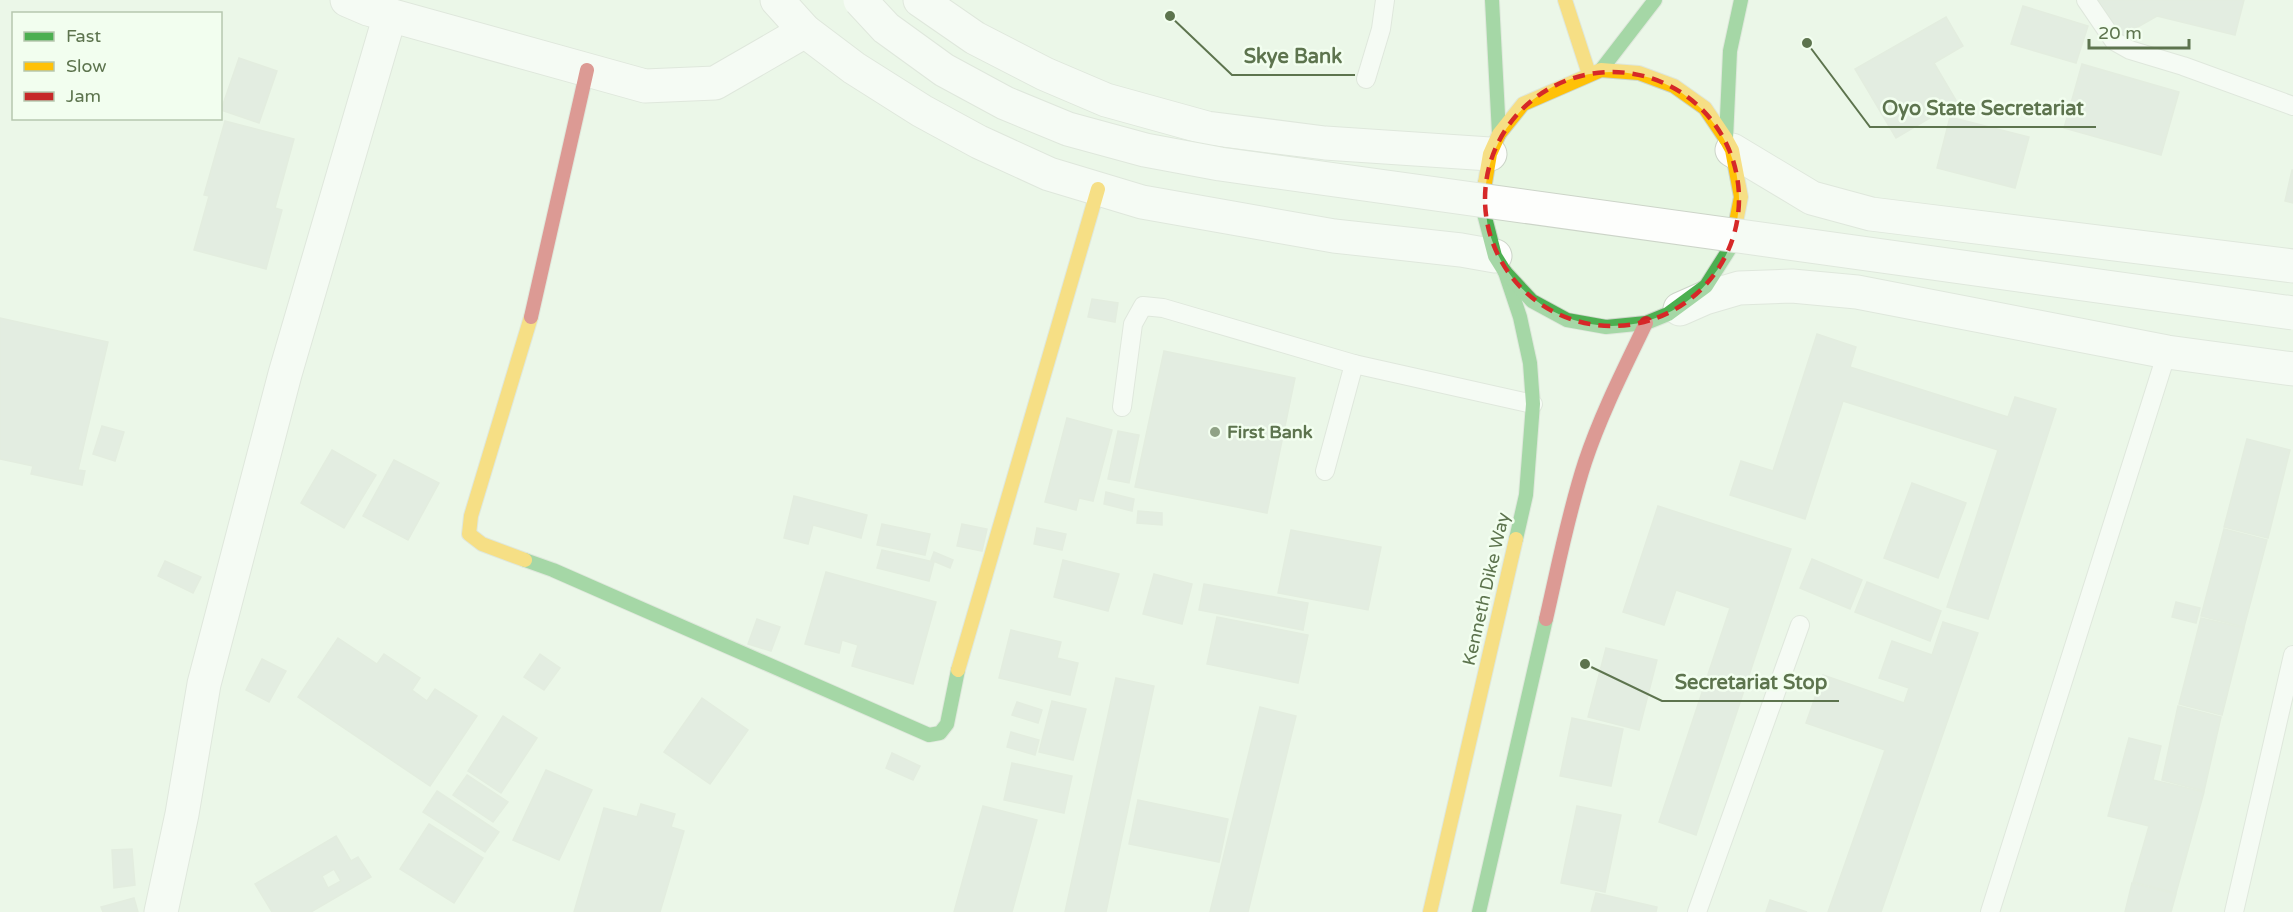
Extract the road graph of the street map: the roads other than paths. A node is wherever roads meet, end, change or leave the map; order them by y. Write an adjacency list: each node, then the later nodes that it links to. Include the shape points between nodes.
1 (347, 0): 11 (street)
2 (777, 0): 12 (street)
3 (860, 0): 22 (street, bridge, via 886,28 944,70 1005,103 1068,129 1145,150 1220,164)
4 (920, 0): 17 (street, via 975,38 1045,74 1106,100 1196,124 1325,143)
5 (1385, 0): 15 (lane)
6 (1492, 0): 17 (main road, Kenneth Dike Way)
7 (1565, 0): 14 (main road)
8 (1655, 0): 14 (main road)
9 (1741, 0): 18 (main road, via 1727,89)
10 (2086, 0): 16 (lane, via 2114,41 2130,50)
11 (390, 15): 13 (street); 32 (street, via 285,374 204,684)
12 (805, 31): 13 (street, via 715,83 645,86); 19 (street, via 854,68 979,142 1050,174)
13 (587, 70): 19 (main road, via 528,330 471,516 469,534 482,544 553,570 929,735 940,733 947,724 956,677)
14 (1595, 72): 17 (main road, via 1523,104); 18 (main road, via 1639,73 1674,86 1704,108)
15 (1366, 79)
16 (2293, 106)
17 (1494, 144): 20 (main road, Kenneth Dike Way, via 1482,206)
18 (1729, 145): 21 (street, via 1812,198 1871,214); 23 (main road, via 1741,197 1732,245 1707,286)
19 (1098, 189): 20 (street, via 1142,202 1334,236 1461,249)
20 (1500, 264): 23 (main road, via 1532,301 1567,320 1606,327); 27 (main road, Kenneth Dike Way, via 1523,328)
21 (2293, 266)
22 (2293, 313)
23 (1657, 319): 24 (street, via 1739,288 1792,286 1857,292); 34 (main road, via 1606,404 1585,462)
24 (2167, 352): 26 (street); 36 (lane)
25 (1354, 364): 27 (lane); 28 (lane, via 1163,308 1143,306 1133,324); 29 (lane)
26 (2293, 369)
27 (1533, 404): 33 (main road, Kenneth Dike Way, via 1526,495)
28 (1122, 407)
29 (1325, 471)
30 (1800, 625): 35 (lane)
31 (2293, 656): 37 (lane)
32 (161, 912)
33 (1430, 912)
34 (1479, 912)
35 (1697, 912)
36 (1990, 912)
37 (2234, 912)

